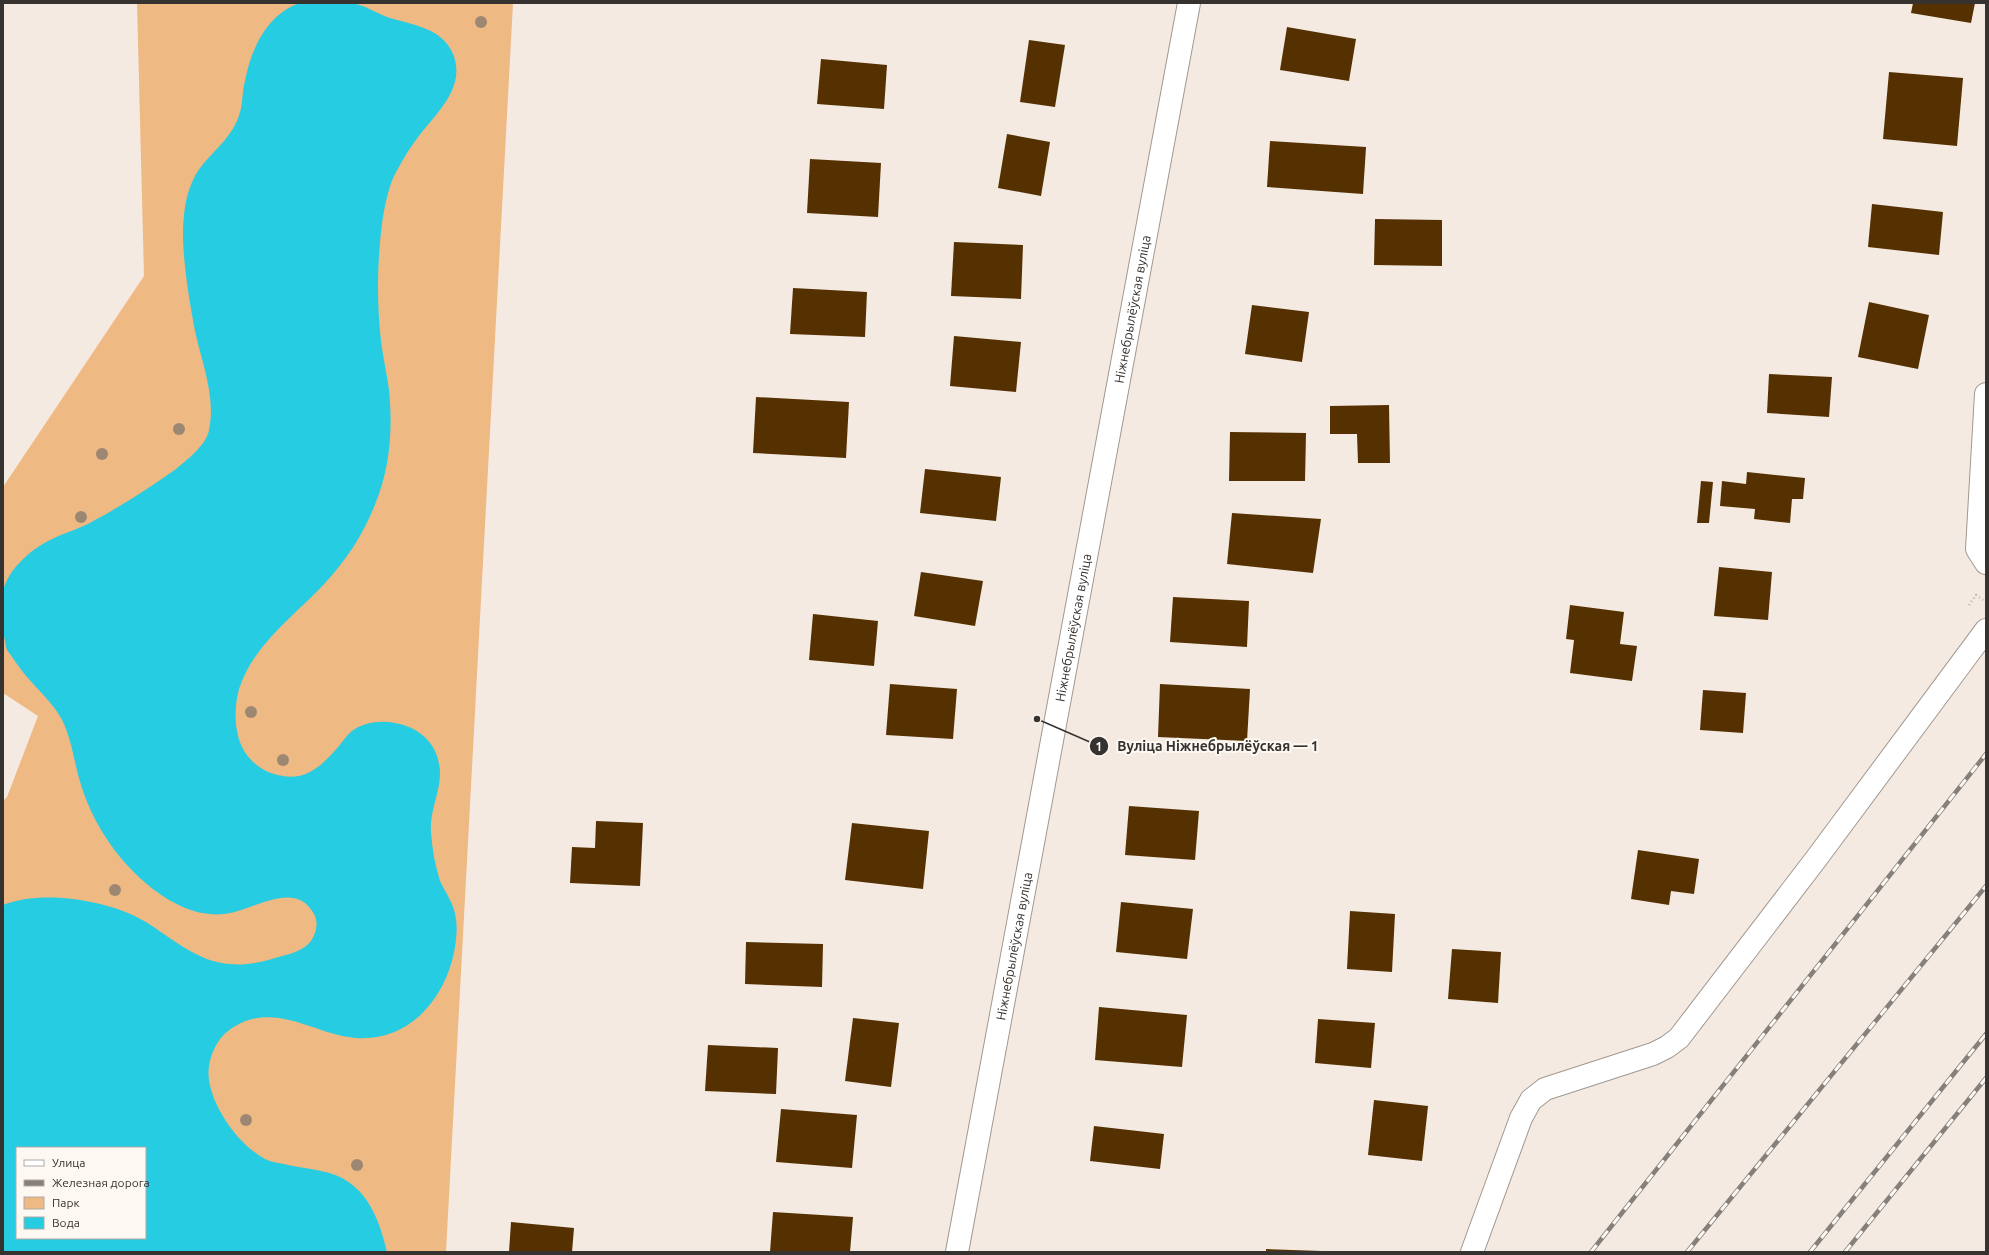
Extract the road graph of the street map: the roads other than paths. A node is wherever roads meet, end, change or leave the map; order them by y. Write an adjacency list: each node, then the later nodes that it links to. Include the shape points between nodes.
1 (1189, 3): 5 (street, Ніжнебрылёўская вуліца)
2 (1986, 394): 3 (street, via 1977,548)
3 (1986, 563)
4 (1986, 630): 6 (street, via 1821,853 1679,1038 1653,1054 1546,1089 1531,1100 1521,1118)
5 (957, 1252)
6 (1472, 1252)

